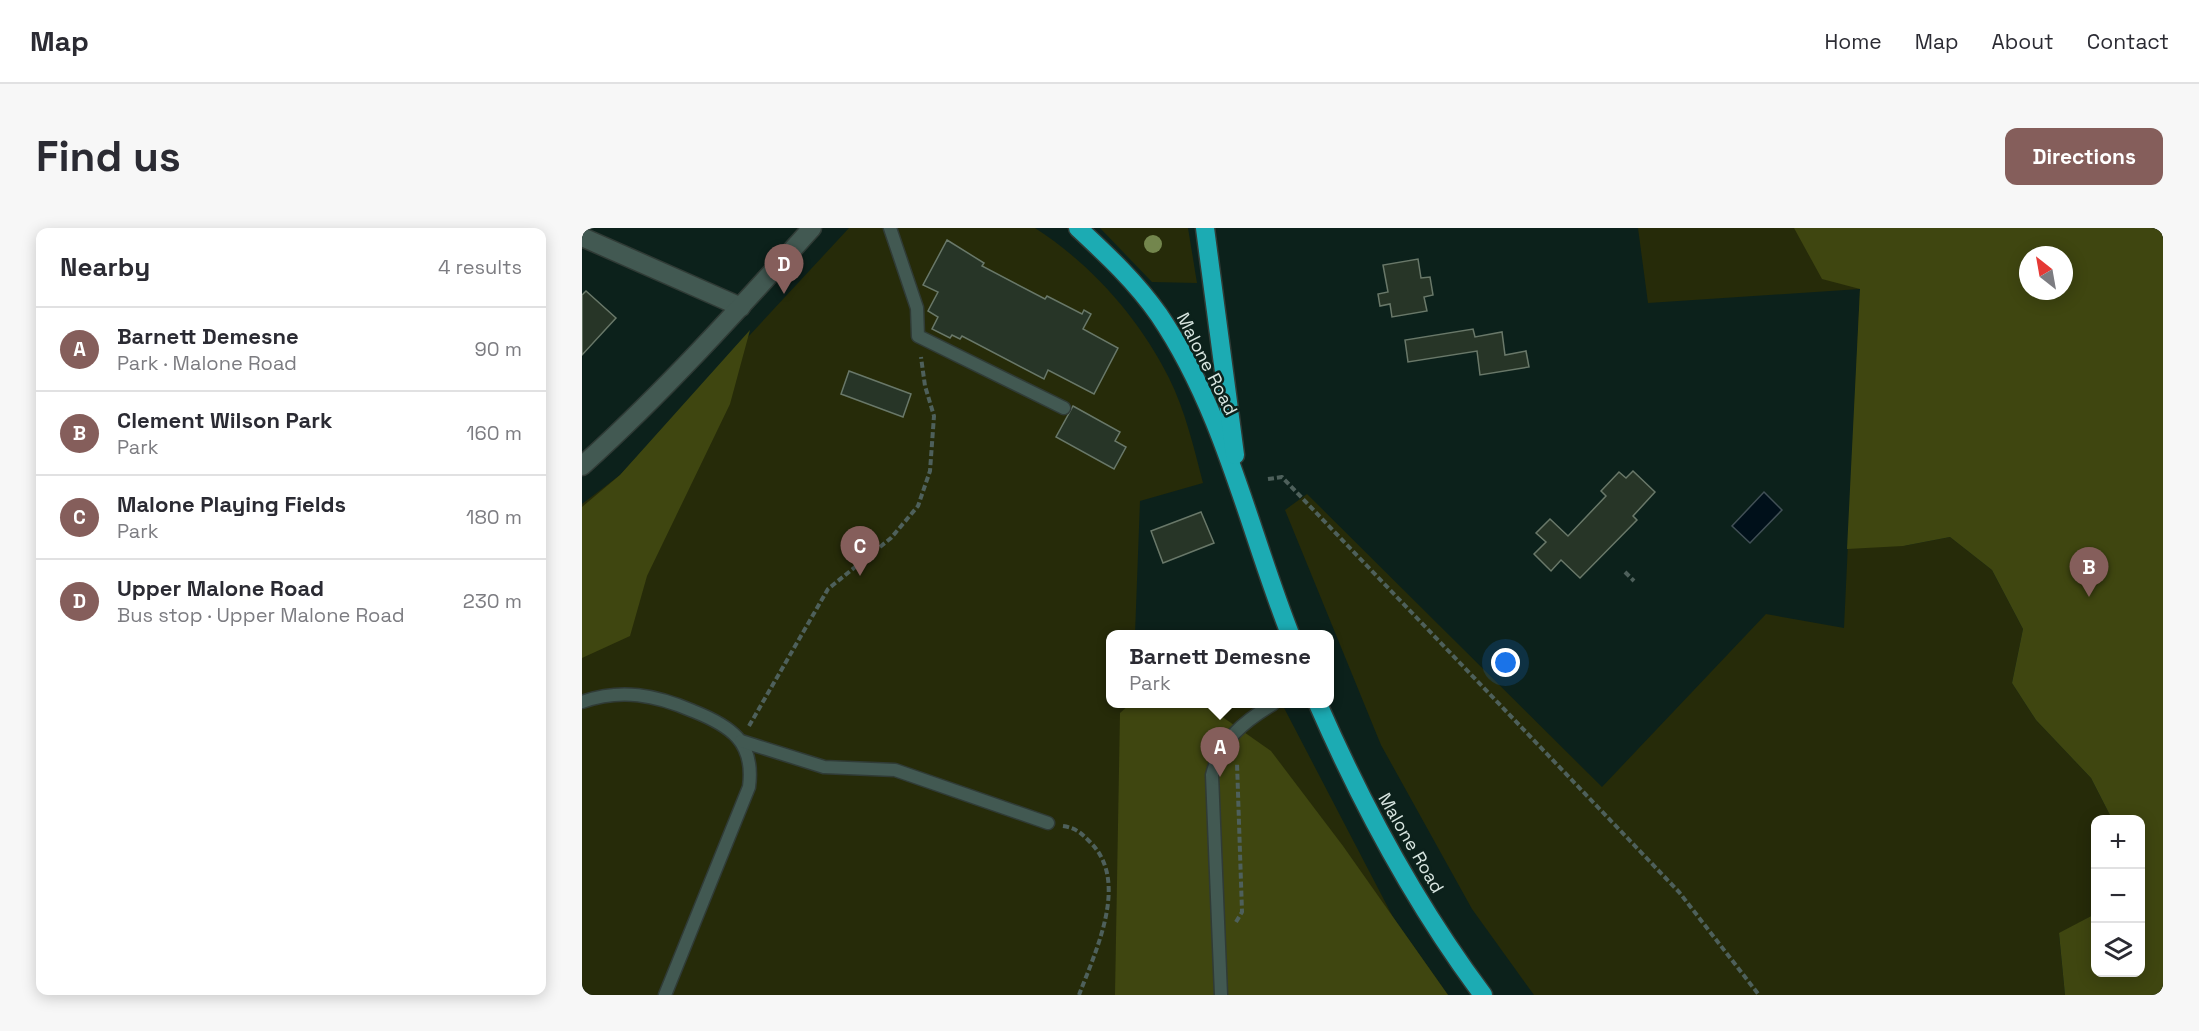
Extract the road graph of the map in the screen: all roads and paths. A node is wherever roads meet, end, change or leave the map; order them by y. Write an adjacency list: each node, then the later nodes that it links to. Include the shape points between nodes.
1 (812, 228): 6 (main road)
2 (890, 228): 7 (lane, via 917,308)
3 (1078, 228): 10 (highway, Malone Road, via 1139,290 1177,343)
4 (1205, 228): 10 (highway, Malone Road)
5 (582, 237): 6 (main road)
6 (741, 307): 9 (main road)
7 (918, 336): 8 (lane); 19 (path, via 934,416 930,471 918,506 891,538 828,588)
8 (1064, 408)
9 (582, 466)
10 (1237, 475): 14 (highway, Malone Road)
11 (1268, 479): 26 (path, via 1282,477 1353,548 1679,892)
12 (1625, 572): 13 (path)
13 (1634, 582)
14 (1289, 630)
15 (582, 702): 19 (lane, via 621,693 644,694 721,722)
16 (1267, 708): 18 (lane)
17 (1320, 708): 25 (highway, Malone Road, via 1353,784 1389,850)
18 (1234, 732): 21 (lane, via 1217,755 1212,775); 21 (path, via 1242,912)
19 (741, 741): 20 (lane, via 824,767 895,770); 22 (lane, via 751,771 749,787)
20 (1048, 823): 23 (path, via 1076,828 1102,854 1110,887 1098,943)
21 (1217, 955): 24 (lane)
22 (664, 995)
23 (1079, 995)
24 (1221, 995)
25 (1483, 995)
26 (1759, 995)

